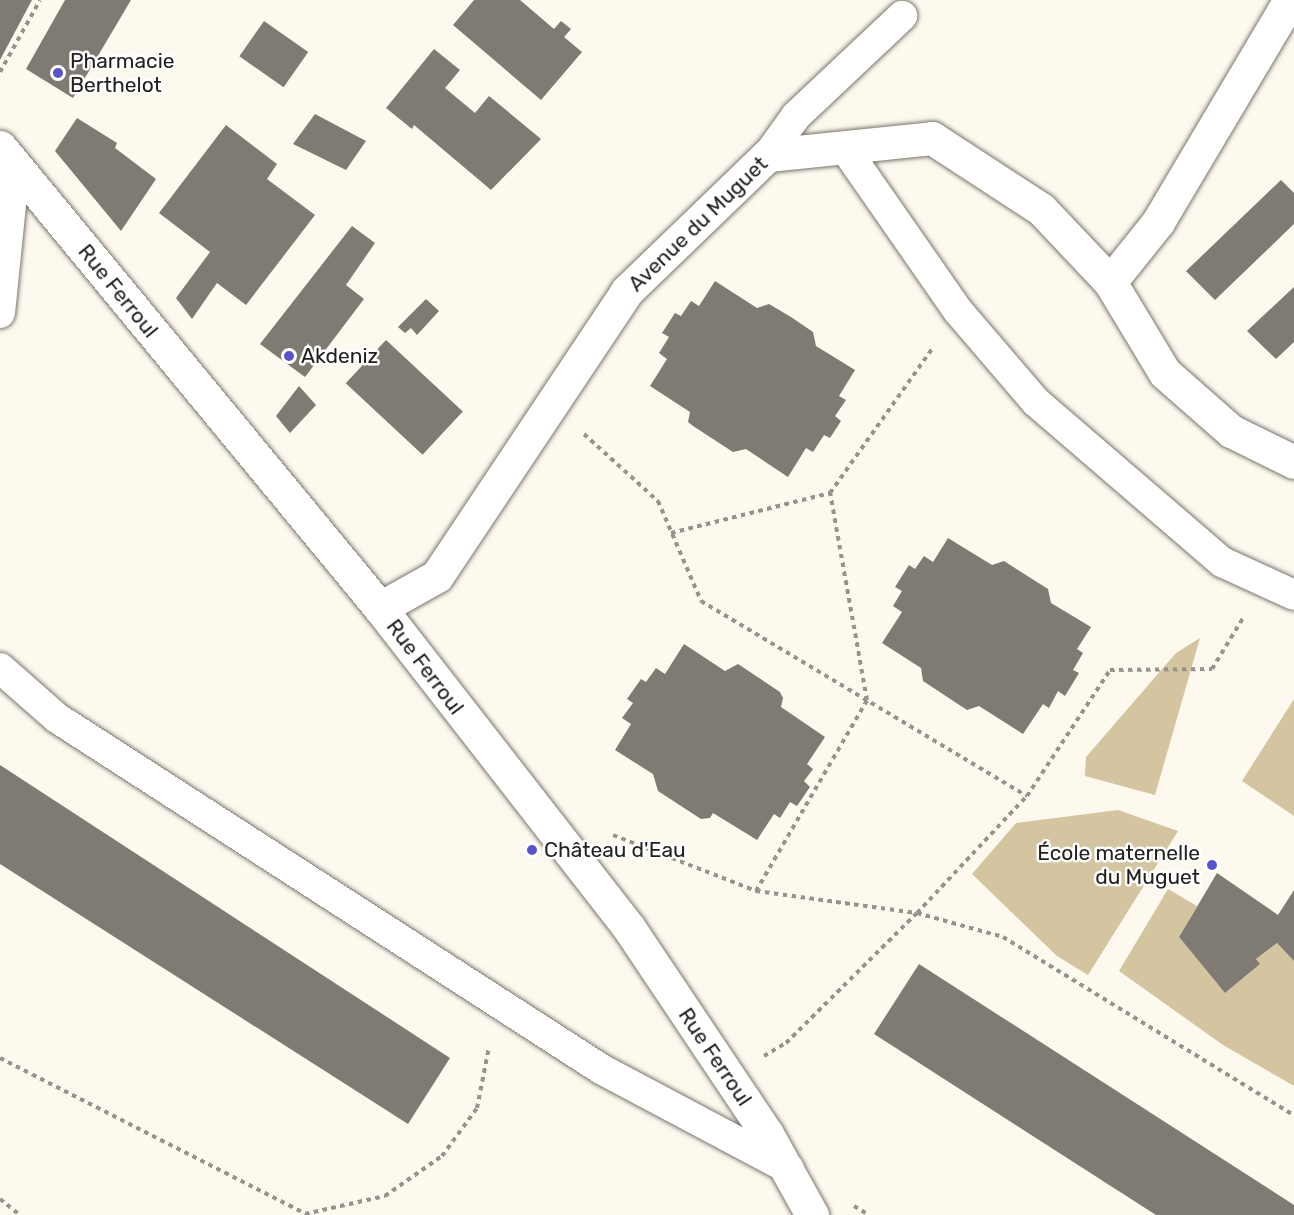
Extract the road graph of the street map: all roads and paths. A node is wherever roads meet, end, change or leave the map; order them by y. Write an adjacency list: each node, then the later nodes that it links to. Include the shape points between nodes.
1 (40, 0): 4 (path)
2 (1290, 0): 8 (street, via 1158,222)
3 (902, 16): 6 (lane, via 796,116)
4 (0, 72)
5 (844, 147): 6 (street, Avenue du Muguet); 8 (street, Avenue du Muguet, via 932,138 1041,209); 9 (lane)
6 (768, 155): 11 (street, Avenue du Muguet, via 627,291)
7 (8, 156): 10 (lane); 17 (street, Rue Ferroul)
8 (1110, 282): 12 (street, Avenue du Muguet, via 1165,373 1231,431)
9 (958, 311): 13 (path); 15 (lane, via 1036,402 1222,562)
10 (0, 313)
11 (552, 405): 14 (path, via 658,501); 17 (street, Avenue du Muguet, via 437,576)
12 (1294, 462)
13 (830, 493): 14 (path); 19 (path)
14 (671, 533): 19 (path, via 701,601)
15 (1266, 581): 16 (lane); 20 (path, via 1212,669 1110,670)
16 (1294, 594)
17 (380, 608): 26 (street, Rue Ferroul, via 629,928)
18 (0, 668): 24 (lane, via 57,718)
19 (867, 700): 20 (path); 22 (path)
20 (1027, 796): 23 (path)
21 (606, 832): 22 (path)
22 (756, 891): 23 (path)
23 (917, 913): 26 (path, via 786,1043); 27 (path, via 1003,937)
24 (471, 986): 28 (lane, via 601,1069); 30 (path, via 489,1043 477,1108 442,1156 385,1196)
25 (0, 1058): 30 (path)
26 (729, 1076): 28 (street, Rue Ferroul)
27 (1294, 1115)
28 (789, 1169): 32 (street, Rue Ferroul)
29 (0, 1199): 31 (path)
30 (306, 1214)
31 (20, 1215)
32 (812, 1215)

